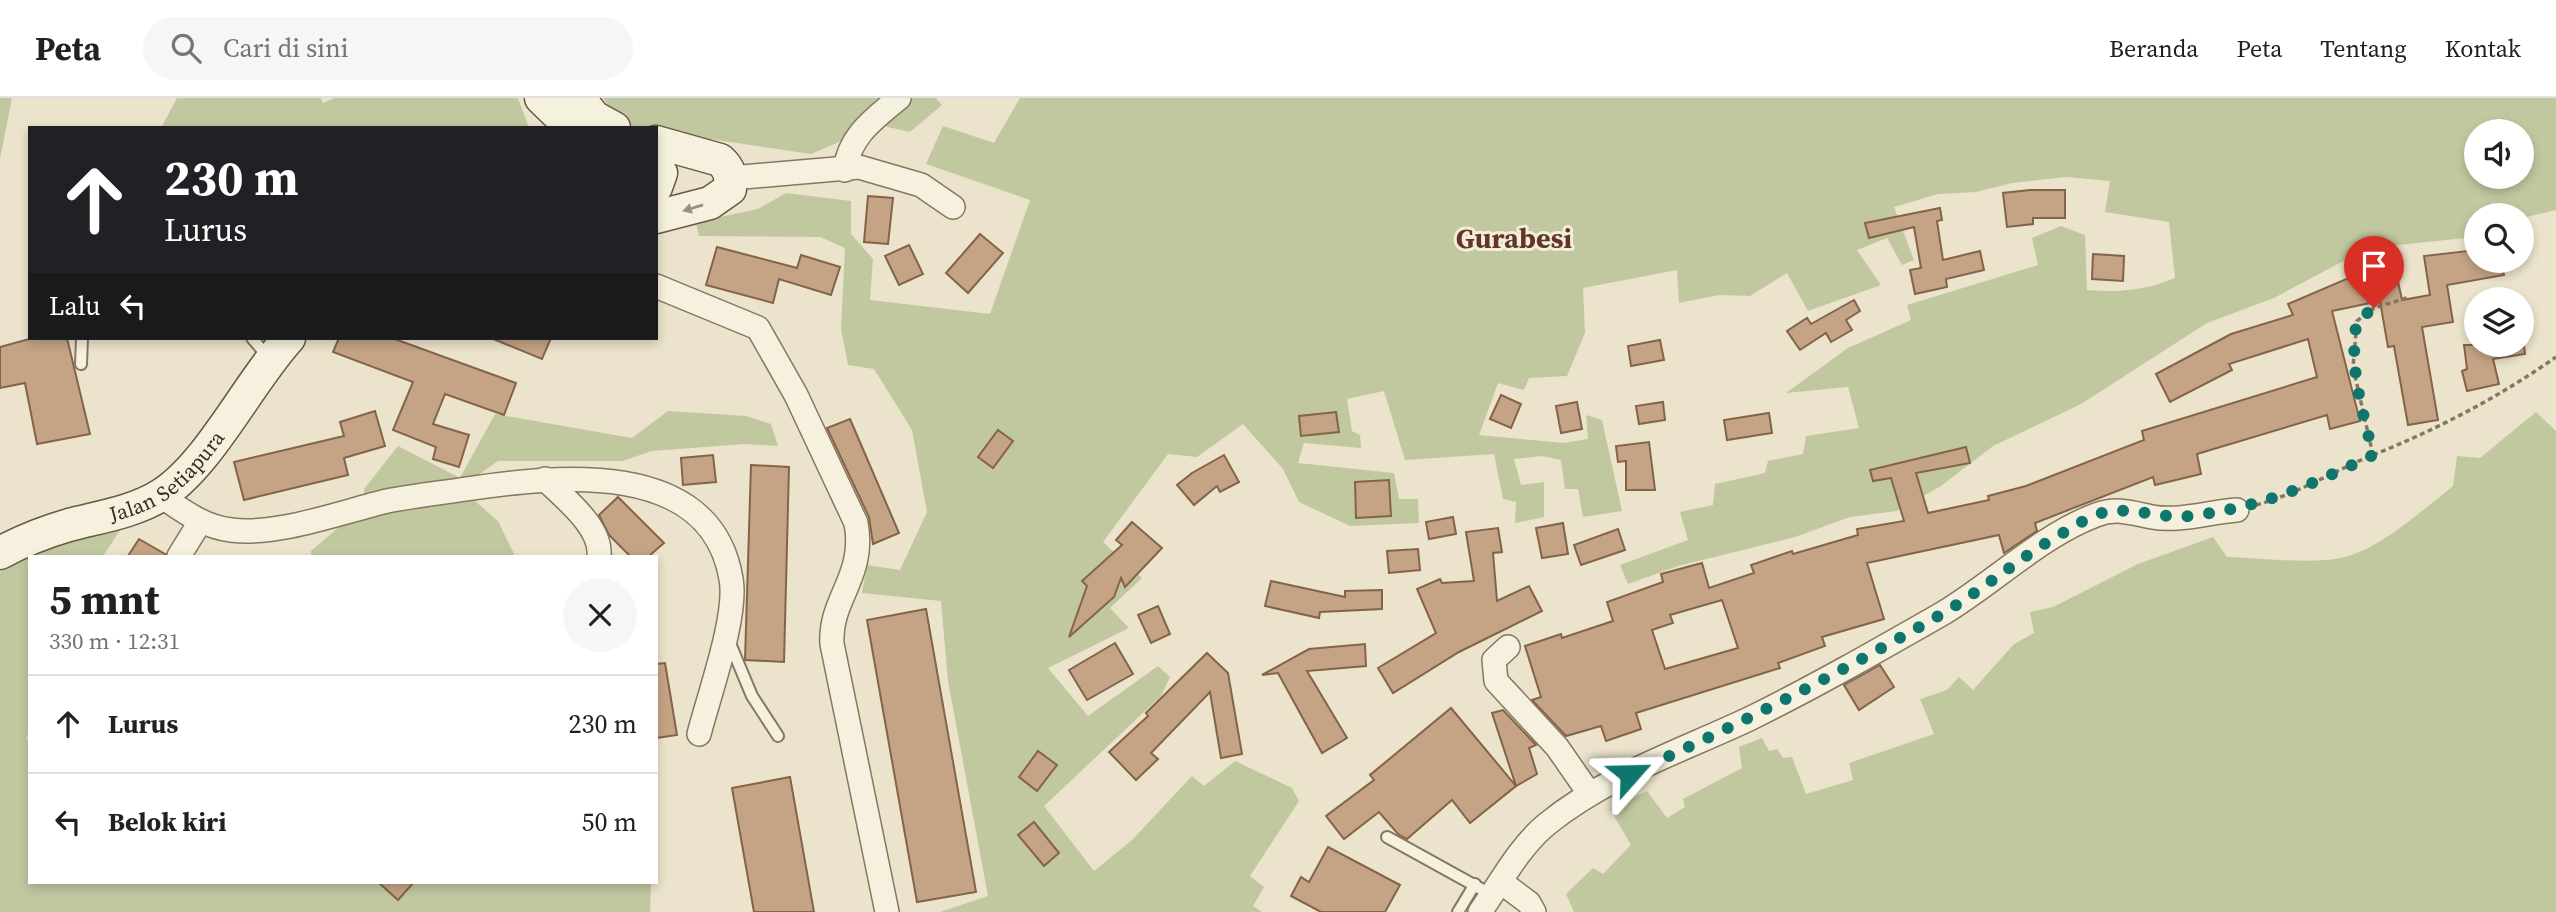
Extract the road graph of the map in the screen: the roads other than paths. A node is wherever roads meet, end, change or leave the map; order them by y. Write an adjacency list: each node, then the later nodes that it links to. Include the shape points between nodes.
1 (541, 98): 4 (street)
2 (579, 98): 5 (street, via 594,117)
3 (899, 98): 7 (street, via 859,133 847,152)
4 (570, 126)
5 (610, 126)
6 (658, 143): 8 (street, via 720,160)
7 (845, 170): 8 (street); 9 (street, via 859,167 883,172 921,185)
8 (731, 178): 10 (street, one-way to 10, via 730,189 710,203)
9 (953, 206)
10 (658, 216)
11 (658, 287): 29 (street, via 758,328 796,395 856,523 860,545 831,631 832,645)
12 (82, 340): 14 (lane)
13 (270, 345): 16 (street, Jalan Setiapura, via 193,469)
14 (81, 364)
15 (545, 479): 18 (street, via 392,500 269,529 231,530); 21 (street, via 586,524 599,545); 22 (street, via 587,478 654,490 687,507 710,529 732,579)
16 (161, 496): 18 (street); 19 (street, Jalan Setiapura)
17 (2236, 510): 26 (street, via 2186,517 2152,517 2130,510 2096,514 2027,553 1943,613 1850,665 1751,718)
18 (200, 522): 20 (street)
19 (0, 553)
20 (179, 555)
21 (599, 555)
22 (726, 632): 24 (street); 25 (lane, via 751,696)
23 (1508, 647): 26 (street, via 1494,660 1496,681 1557,747)
24 (699, 734)
25 (778, 736)
26 (1589, 793): 28 (street, via 1545,825)
27 (1387, 837): 28 (lane)
28 (1487, 893): 30 (lane); 31 (street, via 1529,903)
29 (887, 912)
30 (1458, 912)
31 (1534, 912)

